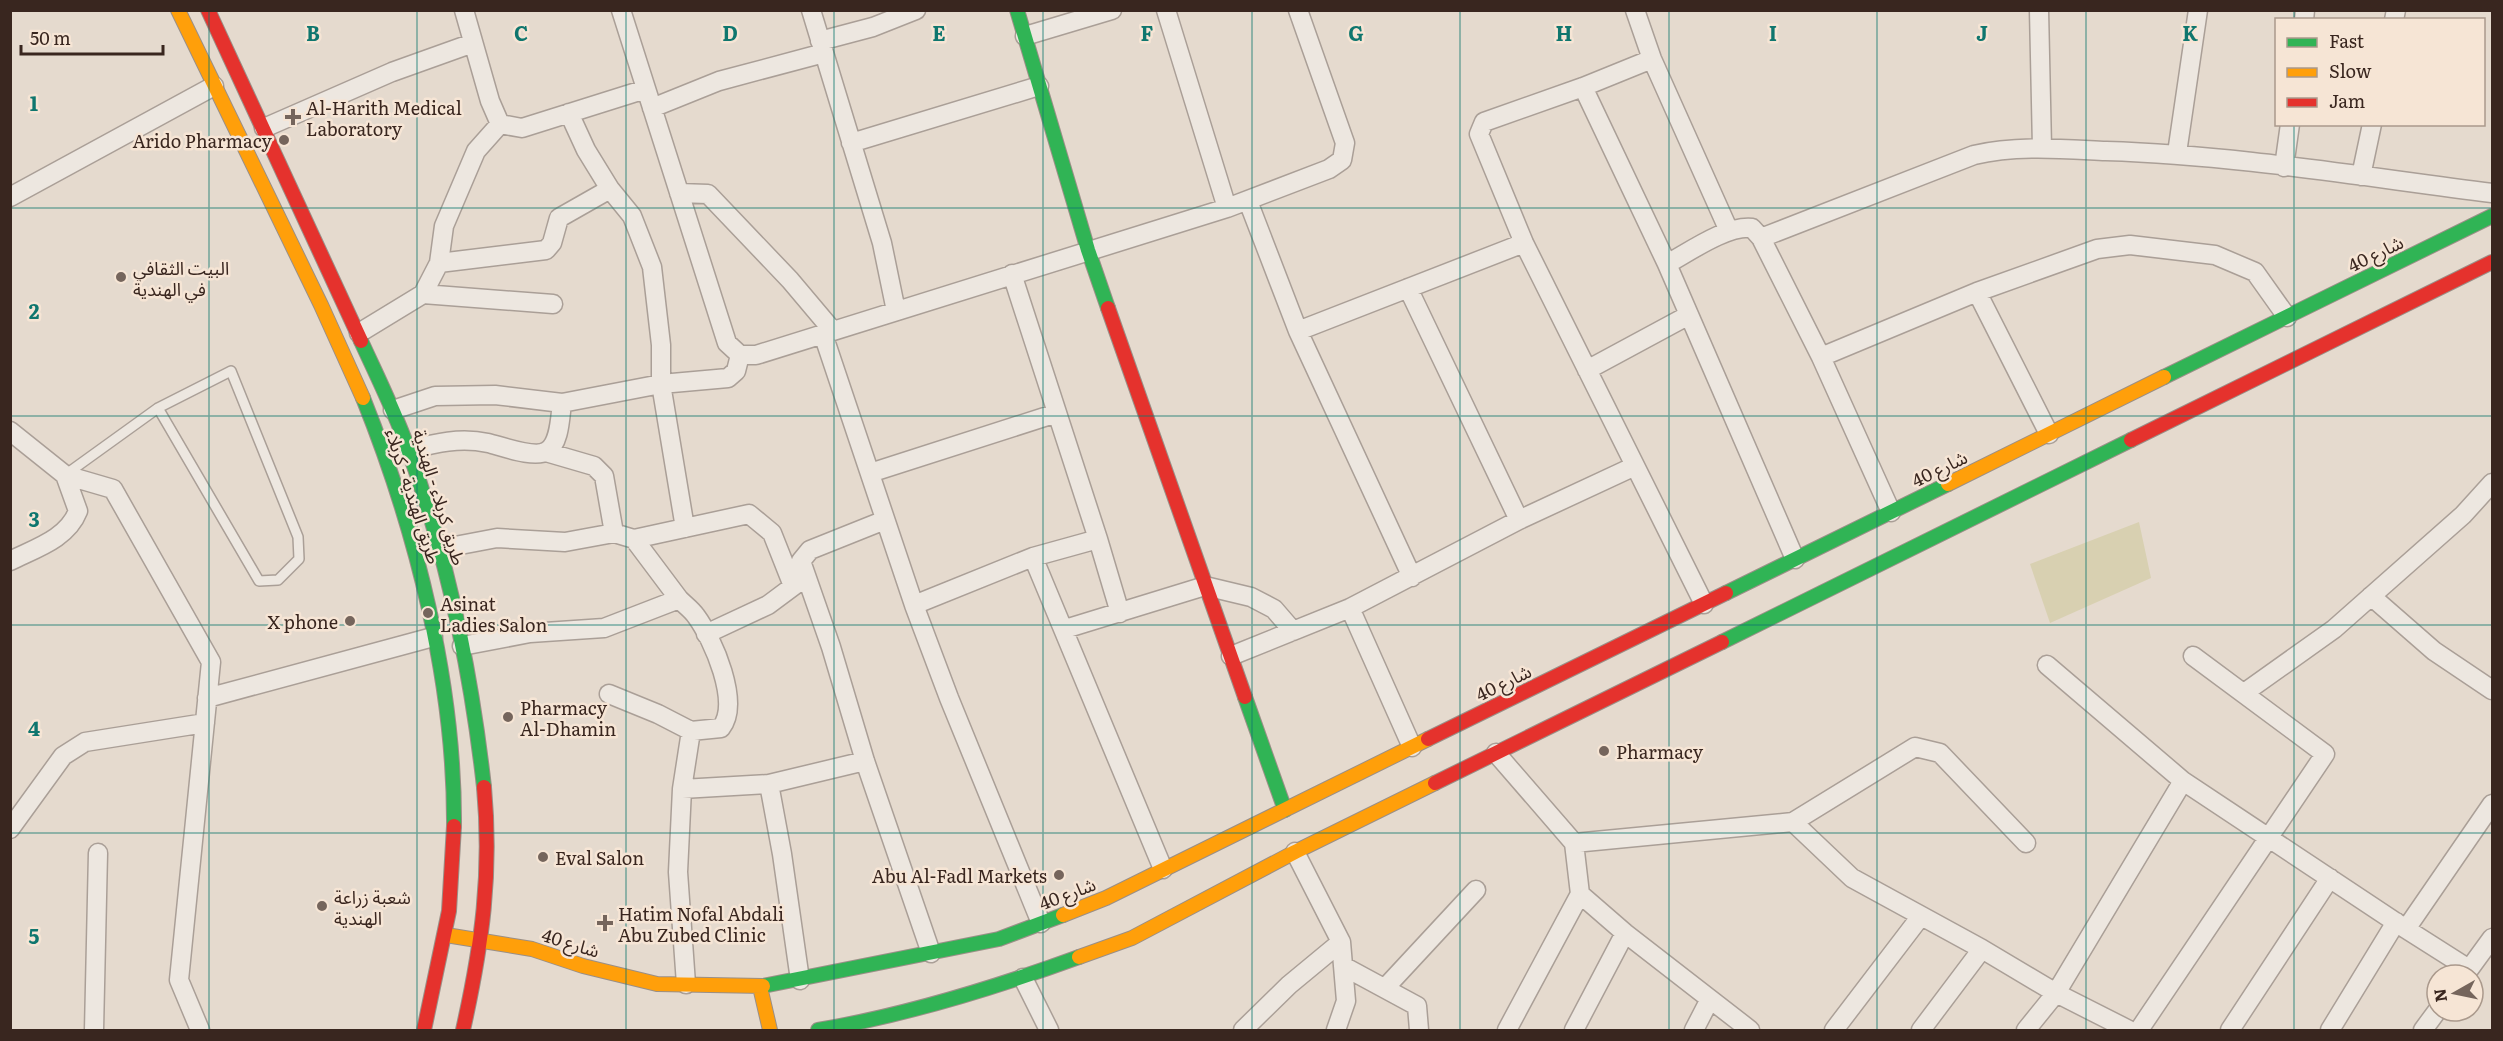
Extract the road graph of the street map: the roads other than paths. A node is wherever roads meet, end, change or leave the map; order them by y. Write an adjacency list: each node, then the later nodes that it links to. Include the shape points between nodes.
1 (178, 10): 18 (main road, طريق الهندية - كربلاء)
2 (208, 10): 27 (main road, طريق كربلاء - الهندية)
3 (464, 10): 15 (street)
4 (621, 10): 21 (street)
5 (811, 10): 16 (street)
6 (916, 10): 16 (street)
7 (1017, 10): 14 (main road)
8 (1112, 10): 14 (street)
9 (1166, 10): 38 (street)
10 (1298, 10): 37 (street, via 1345,143 1342,160 1329,169)
11 (1635, 10): 17 (street)
12 (2039, 10): 29 (street)
13 (2198, 10): 30 (street)
14 (1025, 36): 19 (main road)
15 (473, 43): 24 (street); 27 (street, via 392,72)
16 (822, 47): 22 (street); 28 (street)
17 (1652, 59): 20 (street); 40 (street)
18 (214, 86): 33 (street); 97 (main road, طريق الهندية - كربلاء, via 351,370 392,476 416,558)
19 (1039, 86): 28 (street); 43 (main road)
20 (1583, 87): 42 (street, via 1484,122 1479,134); 46 (street)
21 (646, 89): 22 (street); 23 (street)
22 (652, 108): 35 (street)
23 (569, 113): 24 (street, via 522,128); 34 (street)
24 (500, 124): 45 (street, via 476,151 444,226)
25 (2290, 126): 31 (street)
26 (2372, 126): 32 (street)
27 (264, 128): 56 (main road, طريق كربلاء - الهندية)
28 (851, 143): 52 (street, via 882,243)
29 (2042, 148): 30 (street); 41 (street, via 1974,155)
30 (2177, 153): 31 (street)
31 (2284, 166): 32 (street)
32 (2361, 176): 36 (street)
33 (14, 189)
34 (610, 189): 45 (street, via 560,218 546,250); 61 (street, via 632,216 652,267)
35 (679, 193): 57 (street, via 708,194 790,280); 58 (street, via 727,343)
36 (2493, 193)
37 (1248, 201): 38 (street); 55 (street)
38 (1227, 208): 43 (street)
39 (2493, 216): 54 (main road, شارع 40)
40 (1729, 231): 41 (street, via 1752,228); 46 (street)
41 (1761, 238): 59 (street)
42 (1524, 243): 48 (street); 60 (street)
43 (1088, 250): 47 (street); 87 (main road)
44 (2493, 262): 109 (main road, via 2131,434)
45 (439, 263): 50 (street)
46 (1666, 264): 53 (street)
47 (1012, 274): 52 (street); 65 (street)
48 (1408, 288): 55 (street); 76 (street)
49 (1977, 292): 54 (street, via 2097,249 2130,245 2215,255 2255,272); 59 (street); 67 (street)
50 (423, 294): 51 (street); 56 (street)
51 (553, 304)
52 (896, 311): 57 (street)
53 (1689, 315): 60 (street); 83 (street)
54 (2287, 317): 67 (main road, شارع 40, via 2206,363)
55 (1298, 331): 85 (street)
56 (359, 333): 64 (main road, طريق كربلاء - الهندية)
57 (828, 333): 58 (street, via 756,355); 71 (street)
58 (740, 355): 61 (street, via 736,371 728,378)
59 (1821, 357): 74 (street)
60 (1587, 369): 70 (street)
61 (661, 384): 62 (street); 77 (street)
62 (562, 403): 64 (street, via 495,395 435,396); 69 (street, via 554,444)
63 (158, 408): 63 (lane, via 259,581 278,580 299,559 297,537 231,372); 72 (lane)
64 (393, 410): 68 (main road, طريق كربلاء - الهندية)
65 (1057, 413): 71 (street); 79 (street)
66 (10, 431): 72 (street)
67 (2049, 434): 74 (main road, شارع 40)
68 (409, 450): 69 (street, via 443,440 486,442 536,454); 81 (main road, طريق كربلاء - الهندية)
69 (546, 452): 78 (street, via 594,466 604,476)
70 (1635, 466): 76 (street); 90 (street)
71 (870, 473): 75 (street)
72 (65, 475): 84 (street, via 78,511 73,522 63,533); 105 (street, via 112,489 211,662)
73 (2493, 483): 88 (street)
74 (1891, 512): 83 (main road, شارع 40)
75 (885, 520): 86 (street, via 810,550 801,561); 91 (street)
76 (1519, 520): 85 (street)
77 (685, 528): 80 (street); 86 (street, via 749,514 772,533)
78 (614, 533): 80 (street); 81 (street, via 565,542 497,538)
79 (1098, 538): 82 (street); 93 (street)
80 (634, 539): 89 (street)
81 (439, 549): 98 (main road, طريق كربلاء - الهندية)
82 (1033, 557): 91 (street); 94 (street)
83 (1795, 559): 90 (main road, شارع 40)
84 (10, 561)
85 (1412, 577): 92 (street)
86 (800, 582): 96 (street, via 768,605); 110 (street, via 831,647)
87 (1205, 586): 93 (street); 95 (street, via 1251,597 1274,609); 99 (main road)
88 (2371, 597): 102 (street, via 2434,651); 103 (street, via 2334,629)
89 (679, 599): 96 (street, via 696,615); 98 (street, via 604,628 530,633)
90 (1704, 604): 108 (main road, شارع 40)
91 (914, 605): 130 (street)
92 (1350, 608): 95 (street); 108 (street)
93 (1120, 614): 94 (street)
94 (1065, 629): 125 (street)
95 (1293, 632): 99 (street)
96 (706, 634): 107 (street, via 725,685 728,714 722,728)
97 (433, 637): 105 (street); 119 (main road, طريق الهندية - كربلاء, via 447,735)
98 (462, 646): 120 (main road, طريق كربلاء - الهندية, via 478,740)
99 (1231, 656): 115 (main road)
100 (2193, 656): 103 (street)
101 (2047, 665): 111 (street)
102 (2493, 690)
103 (2244, 693): 118 (street, via 2325,754)
104 (609, 694): 107 (street)
105 (207, 698): 106 (street)
106 (205, 723): 117 (street, via 85,742 63,756); 152 (street, via 179,980)
107 (691, 731): 113 (street)
108 (1412, 747): 115 (main road, شارع 40)
109 (1496, 753): 121 (street); 123 (main road)
110 (866, 761): 112 (street); 138 (street)
111 (2183, 781): 118 (street); 147 (street)
112 (769, 784): 113 (street); 143 (street)
113 (682, 789): 144 (street, via 678,872)
114 (2493, 804): 131 (street)
115 (1285, 810): 125 (main road, شارع 40)
116 (1793, 822): 121 (street); 122 (street, via 1915,747 1940,753); 129 (street, via 1852,878)
117 (10, 829)
118 (2269, 837): 126 (street); 168 (street)
119 (453, 843): 120 (main road, via 470,850); 133 (main road, طريق الهندية - كربلاء)
120 (487, 843): 135 (main road, طريق كربلاء - الهندية)
121 (1574, 843): 128 (street)
122 (2026, 843)
123 (1295, 852): 136 (street); 142 (main road, via 1132,938)
124 (98, 853): 151 (street)
125 (1163, 869): 130 (main road, شارع 40, via 1106,898)
126 (2330, 878): 131 (street); 169 (street)
127 (1476, 890): 146 (street)
128 (1580, 894): 132 (street); 161 (street)
129 (1921, 916): 137 (street); 165 (street)
130 (1041, 923): 138 (main road, شارع 40, via 999,939)
131 (2401, 926): 139 (street); 170 (street)
132 (1626, 933): 148 (street); 162 (street)
133 (446, 935): 135 (main road, شارع 40); 153 (main road, طريق الهندية - كربلاء)
134 (2493, 938): 140 (street)
135 (482, 940): 144 (main road, شارع 40, via 532,949 657,984); 154 (main road, طريق كربلاء - الهندية)
136 (1341, 942): 141 (street); 158 (street)
137 (1982, 948): 147 (street); 166 (street)
138 (931, 953): 143 (main road, شارع 40)
139 (2454, 963)
140 (2474, 963)
141 (1343, 966): 146 (street); 159 (street, via 1346,1001)
142 (1023, 978): 149 (main road); 157 (street)
143 (800, 980): 145 (main road, شارع 40)
144 (686, 984): 145 (main road, شارع 40)
145 (760, 987): 155 (main road)
146 (1385, 988): 160 (street, via 1417,1006)
147 (2056, 993): 150 (street); 167 (street)
148 (1710, 999): 163 (street); 164 (street)
149 (855, 1027): 156 (main road)
150 (2122, 1029)
151 (94, 1030)
152 (200, 1030)
153 (424, 1030)
154 (464, 1030)
155 (770, 1030)
156 (818, 1030)
157 (1048, 1030)
158 (1243, 1030)
159 (1336, 1030)
160 (1419, 1030)
161 (1507, 1030)
162 (1574, 1030)
163 (1694, 1030)
164 (1750, 1030)
165 (1834, 1030)
166 (1921, 1030)
167 (2026, 1030)
168 (2139, 1030)
169 (2230, 1030)
170 (2330, 1030)

